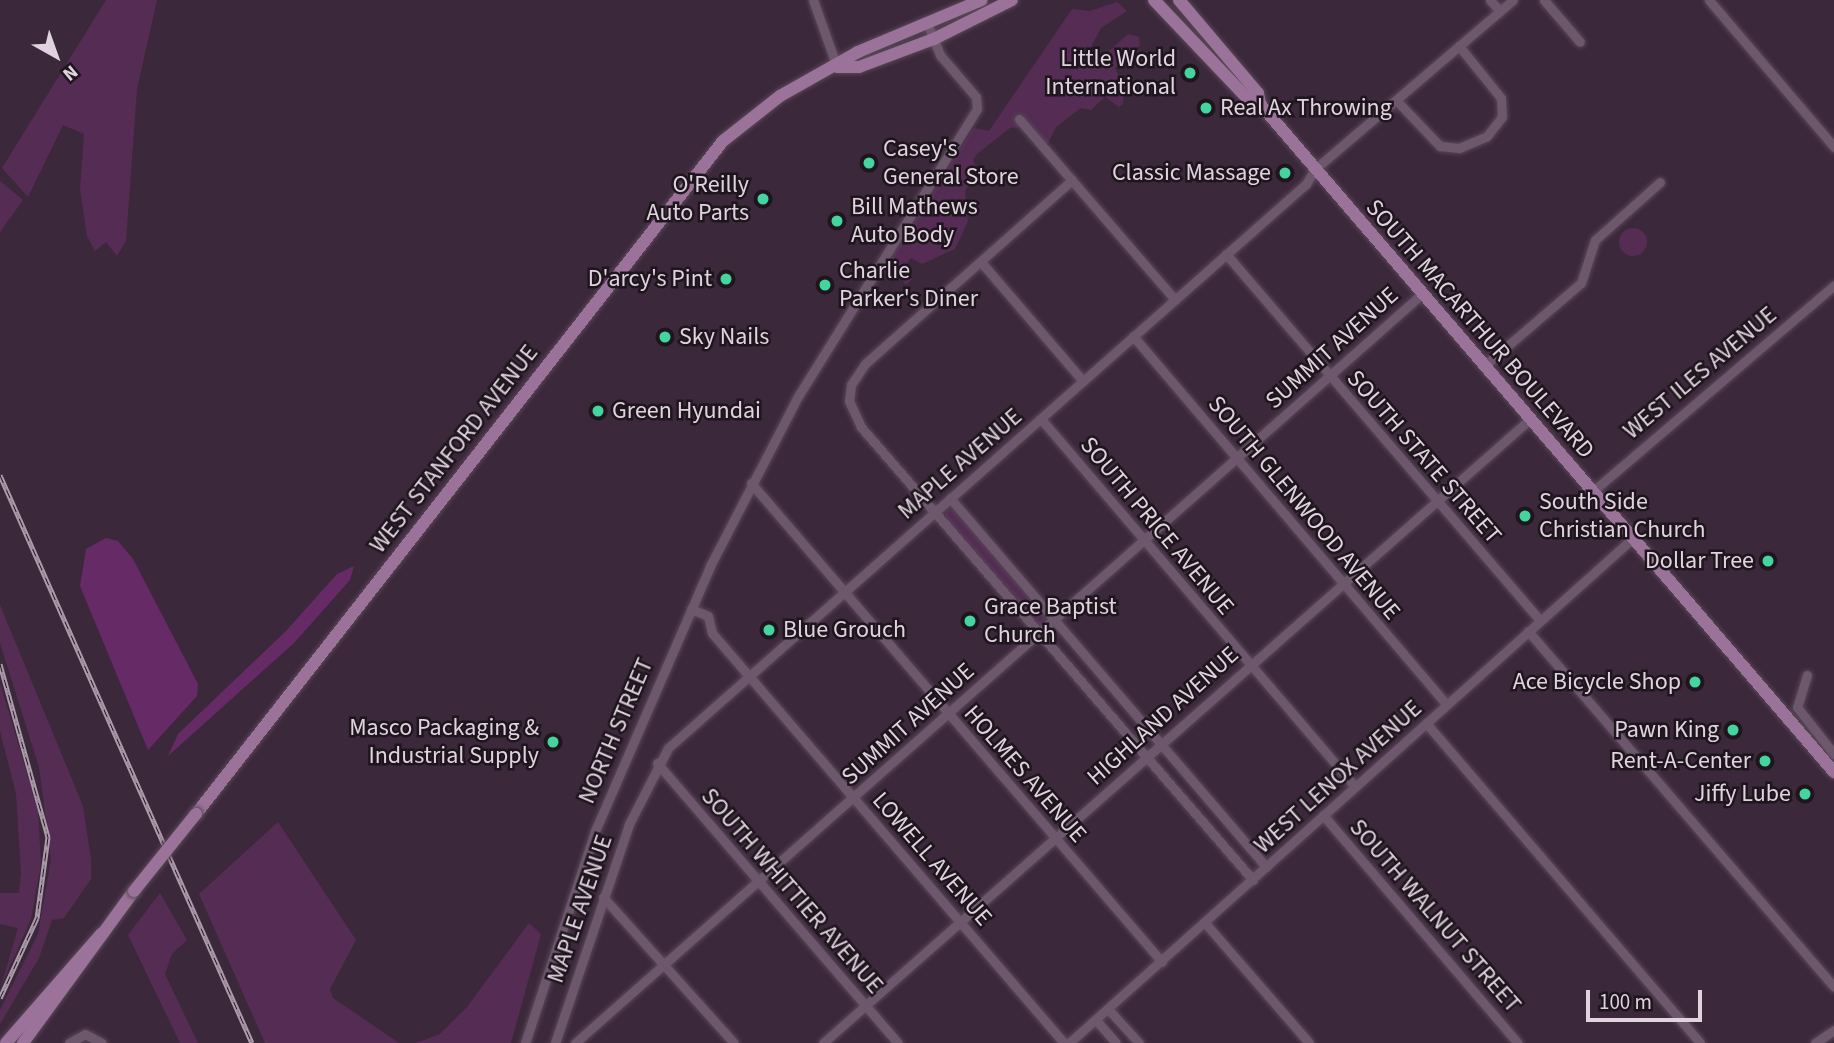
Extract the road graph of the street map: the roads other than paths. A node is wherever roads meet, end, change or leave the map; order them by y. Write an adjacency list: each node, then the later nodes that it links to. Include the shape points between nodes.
1 (813, 0): 16 (street)
2 (982, 0): 12 (main road, WEST STANFORD AVENUE)
3 (1012, 0): 13 (main road, WEST STANFORD AVENUE)
4 (1154, 0): 18 (main road, SOUTH MACARTHUR BOULEVARD, via 1250,101)
5 (1179, 0): 10 (main road, SOUTH MACARTHUR BOULEVARD)
6 (1490, 0): 11 (street)
7 (1513, 0): 11 (street, MAPLE AVENUE)
8 (1544, 0): 14 (street)
9 (1709, 0): 20 (street)
10 (1186, 6): 18 (main road, SOUTH MACARTHUR BOULEVARD, via 1258,93)
11 (1500, 11): 15 (street, MAPLE AVENUE)
12 (929, 26): 13 (street); 16 (main road, WEST STANFORD AVENUE, via 858,52)
13 (933, 40): 16 (main road, WEST STANFORD AVENUE, via 859,67); 36 (street, NORTH STREET, via 976,97 976,109 837,331)
14 (1580, 42)
15 (1459, 46): 17 (street, MAPLE AVENUE); 17 (street, via 1501,97 1502,117 1491,133 1470,145 1444,148)
16 (837, 67): 71 (main road, WEST STANFORD AVENUE, bridge, via 780,96 714,151)
17 (1396, 100): 21 (street, MAPLE AVENUE)
18 (1260, 104): 21 (main road, SOUTH MACARTHUR BOULEVARD)
19 (1018, 119): 22 (street)
20 (1834, 147)
21 (1315, 169): 24 (street, MAPLE AVENUE, via 1306,184); 27 (main road, SOUTH MACARTHUR BOULEVARD)
22 (1072, 180): 25 (street); 28 (street)
23 (1660, 183): 30 (street, via 1595,240 1581,283)
24 (1226, 254): 28 (street, MAPLE AVENUE); 31 (street, SOUTH STATE STREET)
25 (981, 262): 32 (street); 40 (street, via 865,365 850,385 849,401 861,428)
26 (1834, 285): 37 (street, WEST ILES AVENUE)
27 (1422, 294): 30 (main road, SOUTH MACARTHUR BOULEVARD); 31 (street, SUMMIT AVENUE)
28 (1175, 299): 29 (street, MAPLE AVENUE)
29 (1133, 336): 32 (street, MAPLE AVENUE); 35 (street, SOUTH GLENWOOD AVENUE)
30 (1483, 366): 34 (main road, SOUTH MACARTHUR BOULEVARD)
31 (1330, 377): 35 (street, SUMMIT AVENUE); 39 (street, SOUTH STATE STREET)
32 (1083, 381): 33 (street, MAPLE AVENUE)
33 (1041, 419): 38 (street, MAPLE AVENUE); 42 (street, SOUTH PRICE AVENUE)
34 (1530, 419): 37 (main road, SOUTH MACARTHUR BOULEVARD); 39 (street, HIGHLAND AVENUE)
35 (1237, 459): 42 (street, SUMMIT AVENUE); 43 (street, SOUTH GLENWOOD AVENUE)
36 (751, 483): 44 (street, HOLMES AVENUE); 45 (street, NORTH STREET)
37 (1592, 492): 41 (main road, SOUTH MACARTHUR BOULEVARD)
38 (950, 498): 40 (street, MAPLE AVENUE); 47 (street)
39 (1436, 499): 43 (street, HIGHLAND AVENUE); 46 (street, SOUTH STATE STREET)
40 (934, 512): 44 (street, MAPLE AVENUE); 49 (street)
41 (1632, 539): 46 (street, WEST LENOX AVENUE); 60 (main road, SOUTH MACARTHUR BOULEVARD)
42 (1144, 542): 47 (street, SUMMIT AVENUE); 50 (street, SOUTH PRICE AVENUE)
43 (1342, 583): 50 (street, HIGHLAND AVENUE); 53 (street, SOUTH GLENWOOD AVENUE)
44 (842, 591): 51 (street, MAPLE AVENUE); 54 (street, HOLMES AVENUE)
45 (691, 609): 51 (street, LOWELL AVENUE, via 708,616 712,633); 84 (street, NORTH STREET, via 595,831)
46 (1540, 620): 48 (street, WEST LENOX AVENUE)
47 (1054, 621): 49 (street, SUMMIT AVENUE); 56 (street)
48 (1528, 631): 53 (street, WEST LENOX AVENUE); 74 (street)
49 (1040, 633): 54 (street, SUMMIT AVENUE); 58 (street)
50 (1250, 665): 56 (street, HIGHLAND AVENUE); 61 (street, SOUTH PRICE AVENUE)
51 (748, 675): 59 (street, MAPLE AVENUE); 62 (street, LOWELL AVENUE)
52 (1807, 676): 57 (street, via 1797,707)
53 (1446, 704): 55 (street, WEST LENOX AVENUE)
54 (948, 715): 62 (street, SUMMIT AVENUE); 64 (street, HOLMES AVENUE)
55 (1426, 723): 61 (street, WEST LENOX AVENUE); 95 (street)
56 (1159, 745): 58 (street, HIGHLAND AVENUE); 65 (street)
57 (1834, 754)
58 (1147, 756): 64 (street, HIGHLAND AVENUE); 66 (street)
59 (657, 763): 67 (street, SOUTH WHITTIER AVENUE); 68 (street, MAPLE AVENUE)
60 (1834, 772)
61 (1354, 786): 63 (street, WEST LENOX AVENUE)
62 (854, 798): 67 (street, SUMMIT AVENUE); 69 (street, LOWELL AVENUE)
63 (1322, 815): 65 (street, WEST LENOX AVENUE); 94 (street, SOUTH WALNUT STREET)
64 (1055, 838): 69 (street, HIGHLAND AVENUE); 72 (street, HOLMES AVENUE)
65 (1266, 867): 66 (street, WEST LENOX AVENUE)
66 (1253, 880): 70 (street, WEST LENOX AVENUE)
67 (759, 881): 73 (street, SUMMIT AVENUE); 75 (street, SOUTH WHITTIER AVENUE)
68 (603, 897): 73 (street); 79 (street, MAPLE AVENUE)
69 (961, 920): 75 (street, HIGHLAND AVENUE); 90 (street, LOWELL AVENUE)
70 (1209, 927): 72 (street, WEST LENOX AVENUE); 93 (street)
71 (101, 934): 80 (main road, via 88,943); 81 (main road)
72 (1162, 962): 76 (street, WEST LENOX AVENUE)
73 (665, 964): 86 (street, SUMMIT AVENUE); 87 (street)
74 (1834, 987)
75 (865, 1005): 88 (street, HIGHLAND AVENUE); 89 (street, SOUTH WHITTIER AVENUE)
76 (1108, 1009): 77 (street, WEST LENOX AVENUE); 92 (street)
77 (1096, 1020): 90 (street, WEST LENOX AVENUE); 91 (street)
78 (1834, 1030): 96 (street)
79 (556, 1038): 85 (street)
80 (6, 1043)
81 (23, 1043)
82 (69, 1043): 83 (street, via 85,1034)
83 (102, 1043)
84 (525, 1043)
85 (567, 1043)
86 (575, 1043)
87 (734, 1043)
88 (823, 1043)
89 (898, 1043)
90 (1066, 1043)
91 (1116, 1043)
92 (1139, 1043)
93 (1309, 1043)
94 (1518, 1043)
95 (1700, 1043)
96 (1815, 1043)

